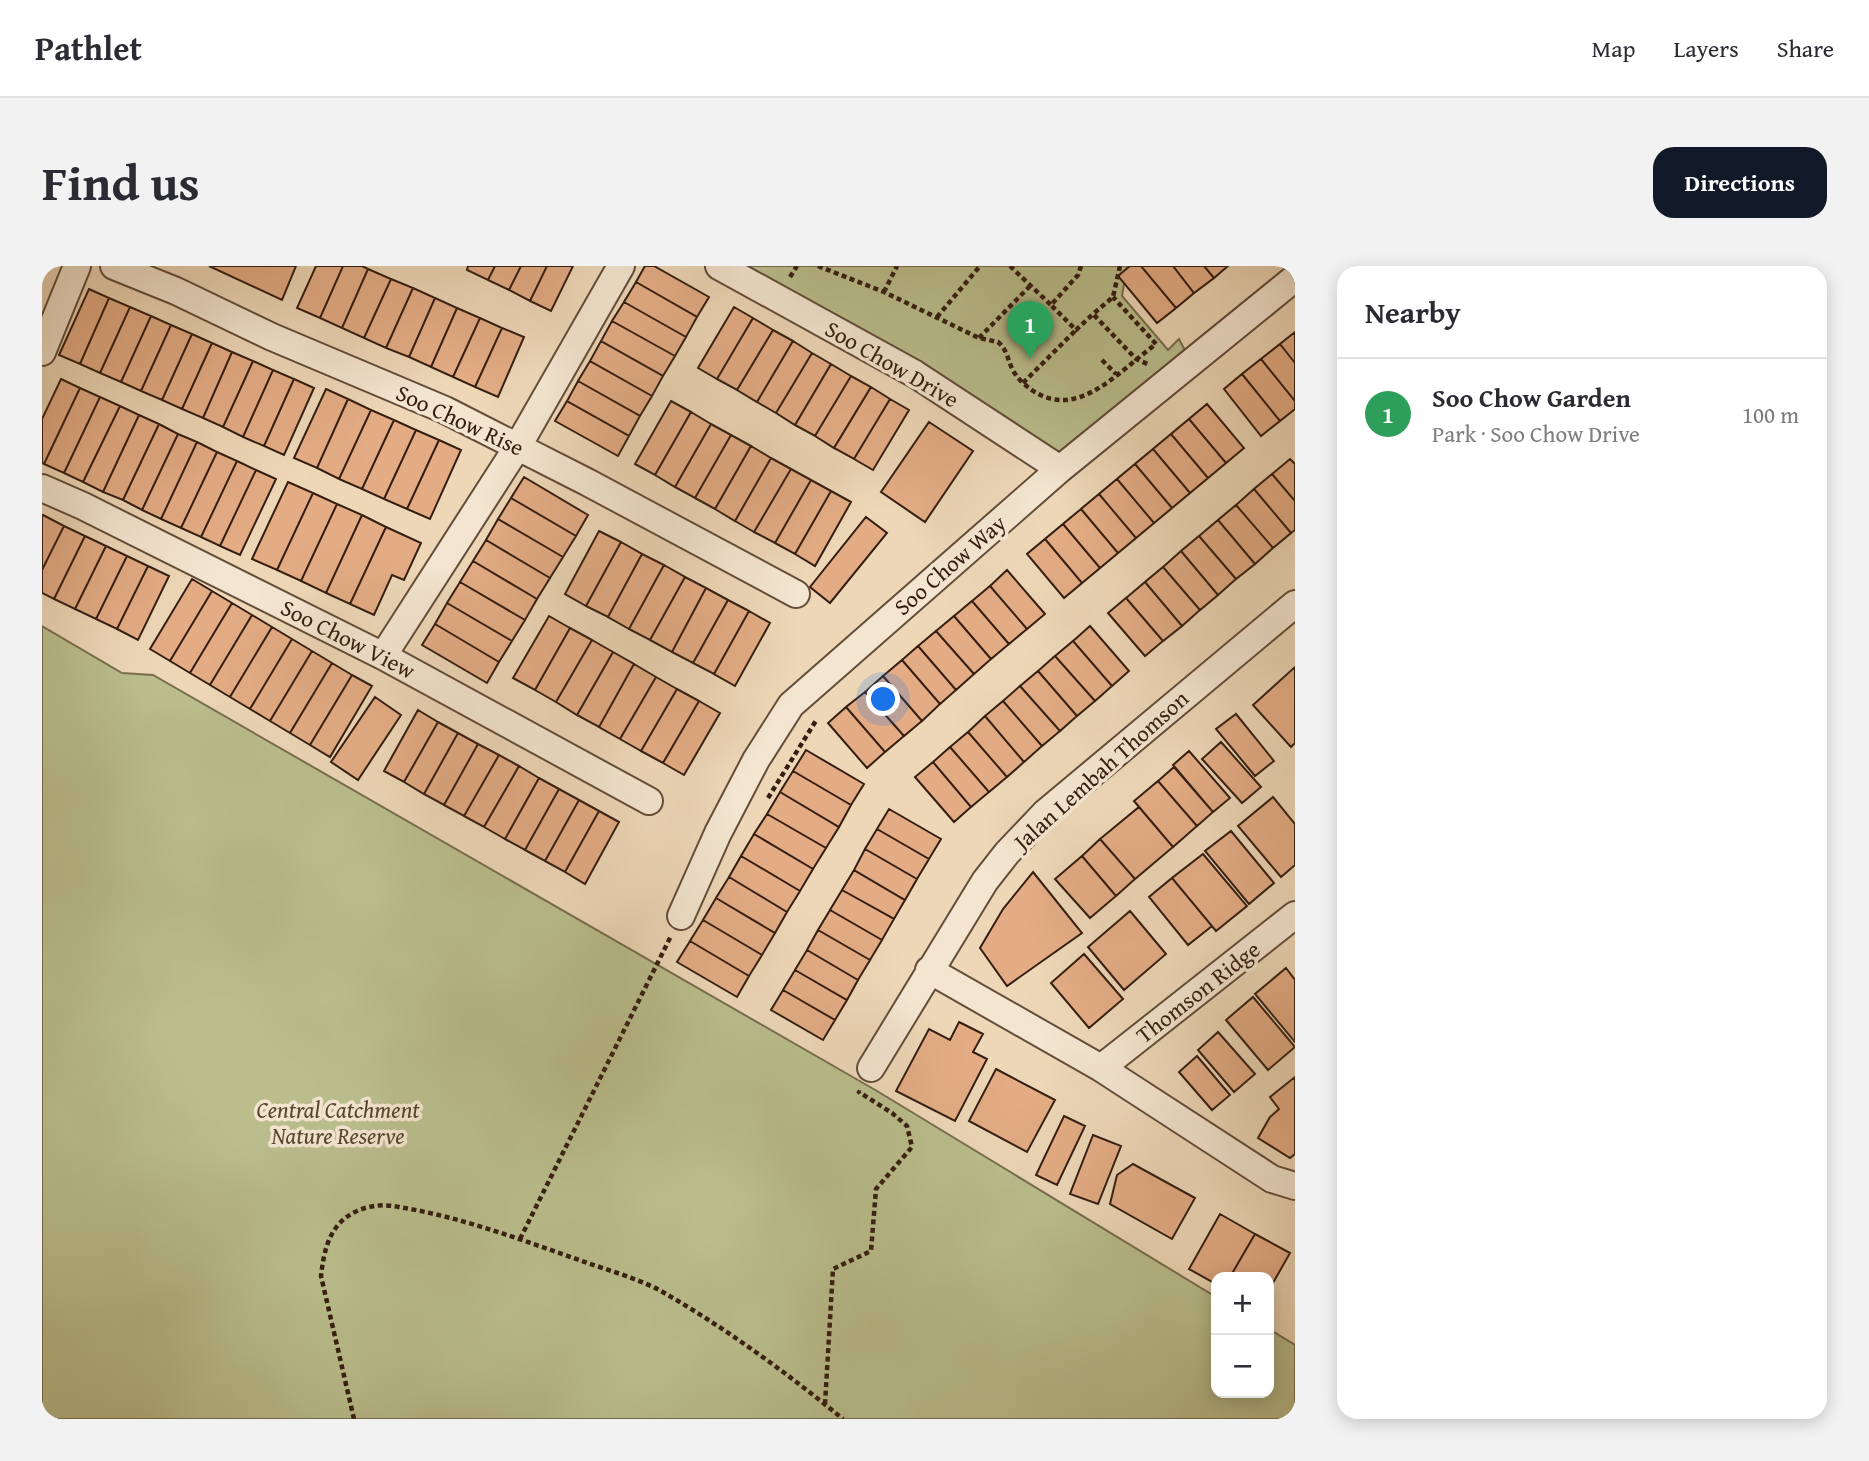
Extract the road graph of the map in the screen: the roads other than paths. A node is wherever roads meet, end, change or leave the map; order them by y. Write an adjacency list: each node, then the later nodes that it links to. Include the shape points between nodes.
1 (77, 266): 6 (street)
2 (114, 266): 7 (street, Soo Chow Rise)
3 (621, 266): 7 (street)
4 (719, 266): 8 (street, Soo Chow Drive, via 915,374)
5 (1295, 278): 8 (street, Soo Chow Way)
6 (42, 352)
7 (519, 446): 10 (street, Soo Chow Rise); 12 (street)
8 (1060, 469): 15 (street, Soo Chow Way, via 791,705 755,760)
9 (42, 488): 12 (street, Soo Chow View)
10 (796, 594)
11 (1295, 604): 16 (street, Jalan Lembah Thomson, via 1045,813 985,881)
12 (383, 656): 13 (street, Soo Chow View)
13 (649, 801)
14 (1295, 915): 18 (street, Thomson Ridge)
15 (681, 916)
16 (929, 970): 17 (street, Jalan Lembah Thomson); 18 (street)
17 (871, 1068)
18 (1101, 1068): 19 (street, via 1272,1179)
19 (1295, 1186)

